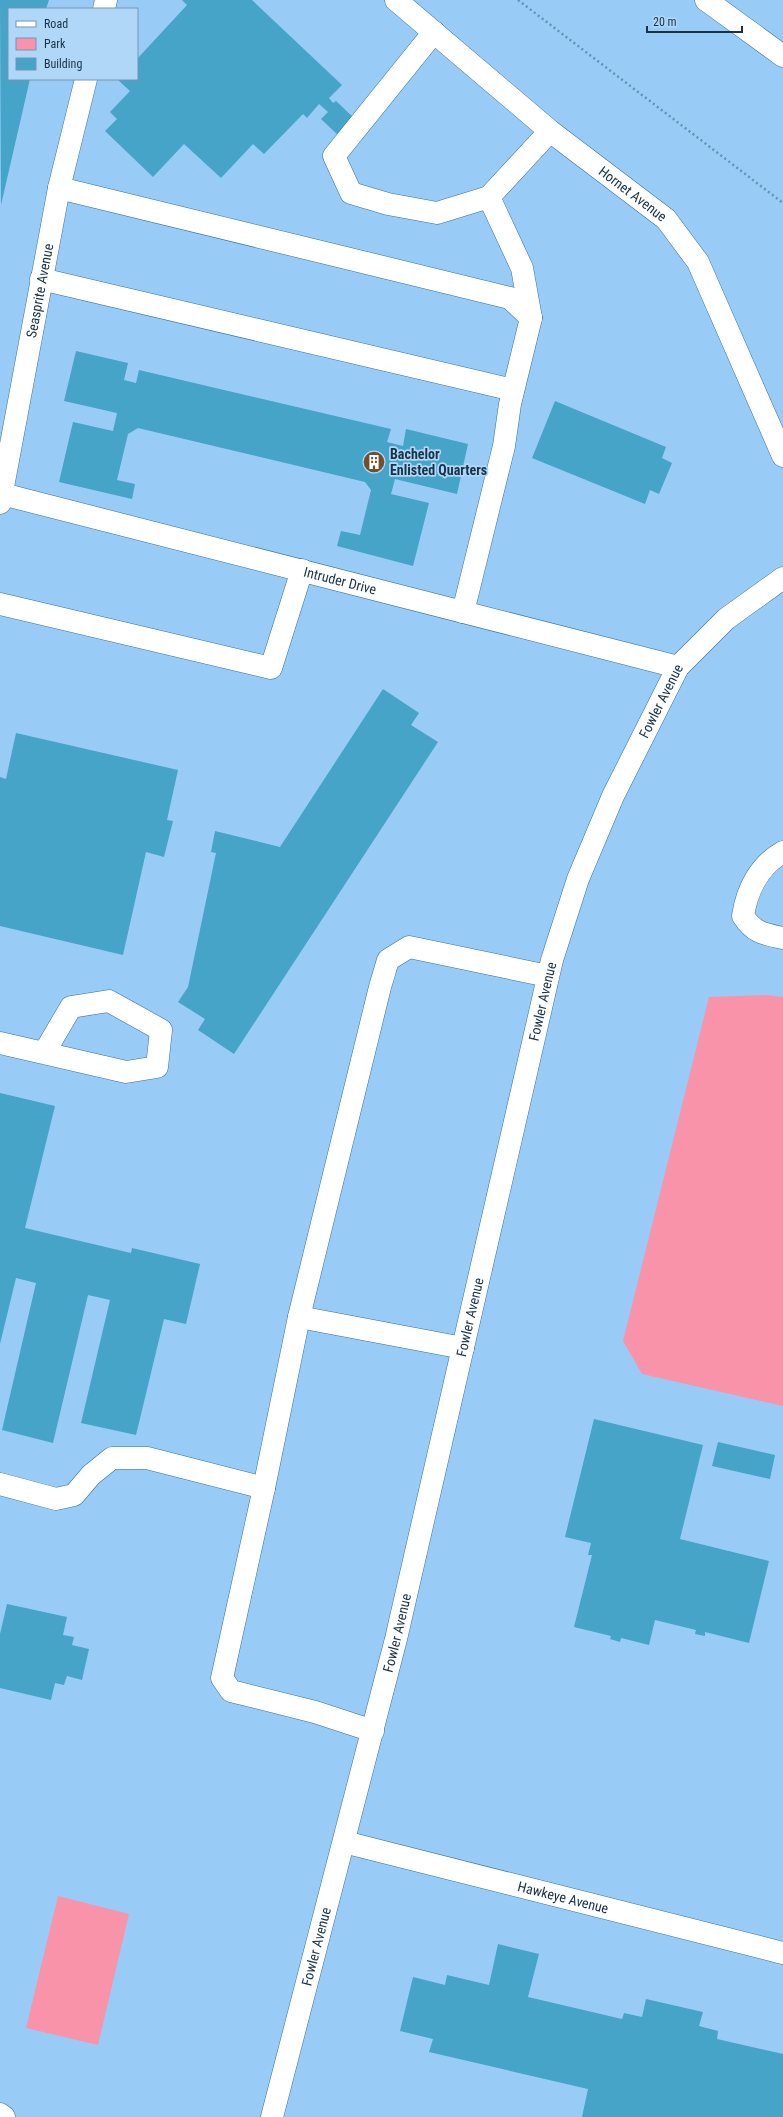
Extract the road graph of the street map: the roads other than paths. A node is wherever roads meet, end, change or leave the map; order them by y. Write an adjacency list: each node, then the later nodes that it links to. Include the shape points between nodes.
1 (396, 0): 3 (main road, Hornet Avenue)
2 (706, 0): 4 (main road)
3 (434, 32): 6 (main road, Hornet Avenue); 8 (main road, via 334,156 351,193 388,204 437,213)
4 (783, 56)
5 (86, 80): 7 (main road, Seasprite Avenue)
6 (550, 131): 8 (main road); 12 (main road, Hornet Avenue, via 666,219 685,243 698,262)
7 (58, 188): 9 (main road, Seasprite Avenue); 10 (main road, via 510,298)
8 (489, 197): 10 (main road, via 522,268)
9 (42, 279): 11 (main road); 13 (main road, Seasprite Avenue)
10 (530, 318): 11 (main road)
11 (514, 390): 17 (main road, via 504,446)
12 (783, 456)
13 (1, 498): 14 (main road, Intruder Drive)
14 (302, 570): 16 (main road, via 271,668); 17 (main road, Intruder Drive)
15 (783, 578): 18 (main road, Fowler Avenue, via 726,619)
16 (0, 604)
17 (463, 612): 18 (main road, Intruder Drive)
18 (678, 667): 21 (main road, Fowler Avenue, via 613,796 578,879)
19 (783, 852): 20 (main road, via 773,857 756,877 745,899 743,916 751,928)
20 (783, 938)
21 (548, 976): 24 (main road, via 410,947 388,960); 25 (main road, Fowler Avenue)
22 (0, 1043): 23 (main road)
23 (44, 1053): 23 (main road, via 126,1072 157,1067 161,1030 109,1001 71,1008)
24 (298, 1317): 25 (main road); 27 (main road)
25 (463, 1348): 28 (main road, Fowler Avenue)
26 (0, 1484): 27 (main road, via 56,1499 74,1495 90,1475 112,1458 147,1458)
27 (264, 1488): 28 (main road, via 222,1678 231,1691)
28 (373, 1730): 29 (main road, Fowler Avenue)
29 (344, 1842): 30 (main road, Hawkeye Avenue); 33 (main road, Fowler Avenue)
30 (783, 1953)
31 (0, 2114): 32 (main road)
32 (4, 2117)
33 (272, 2117)

